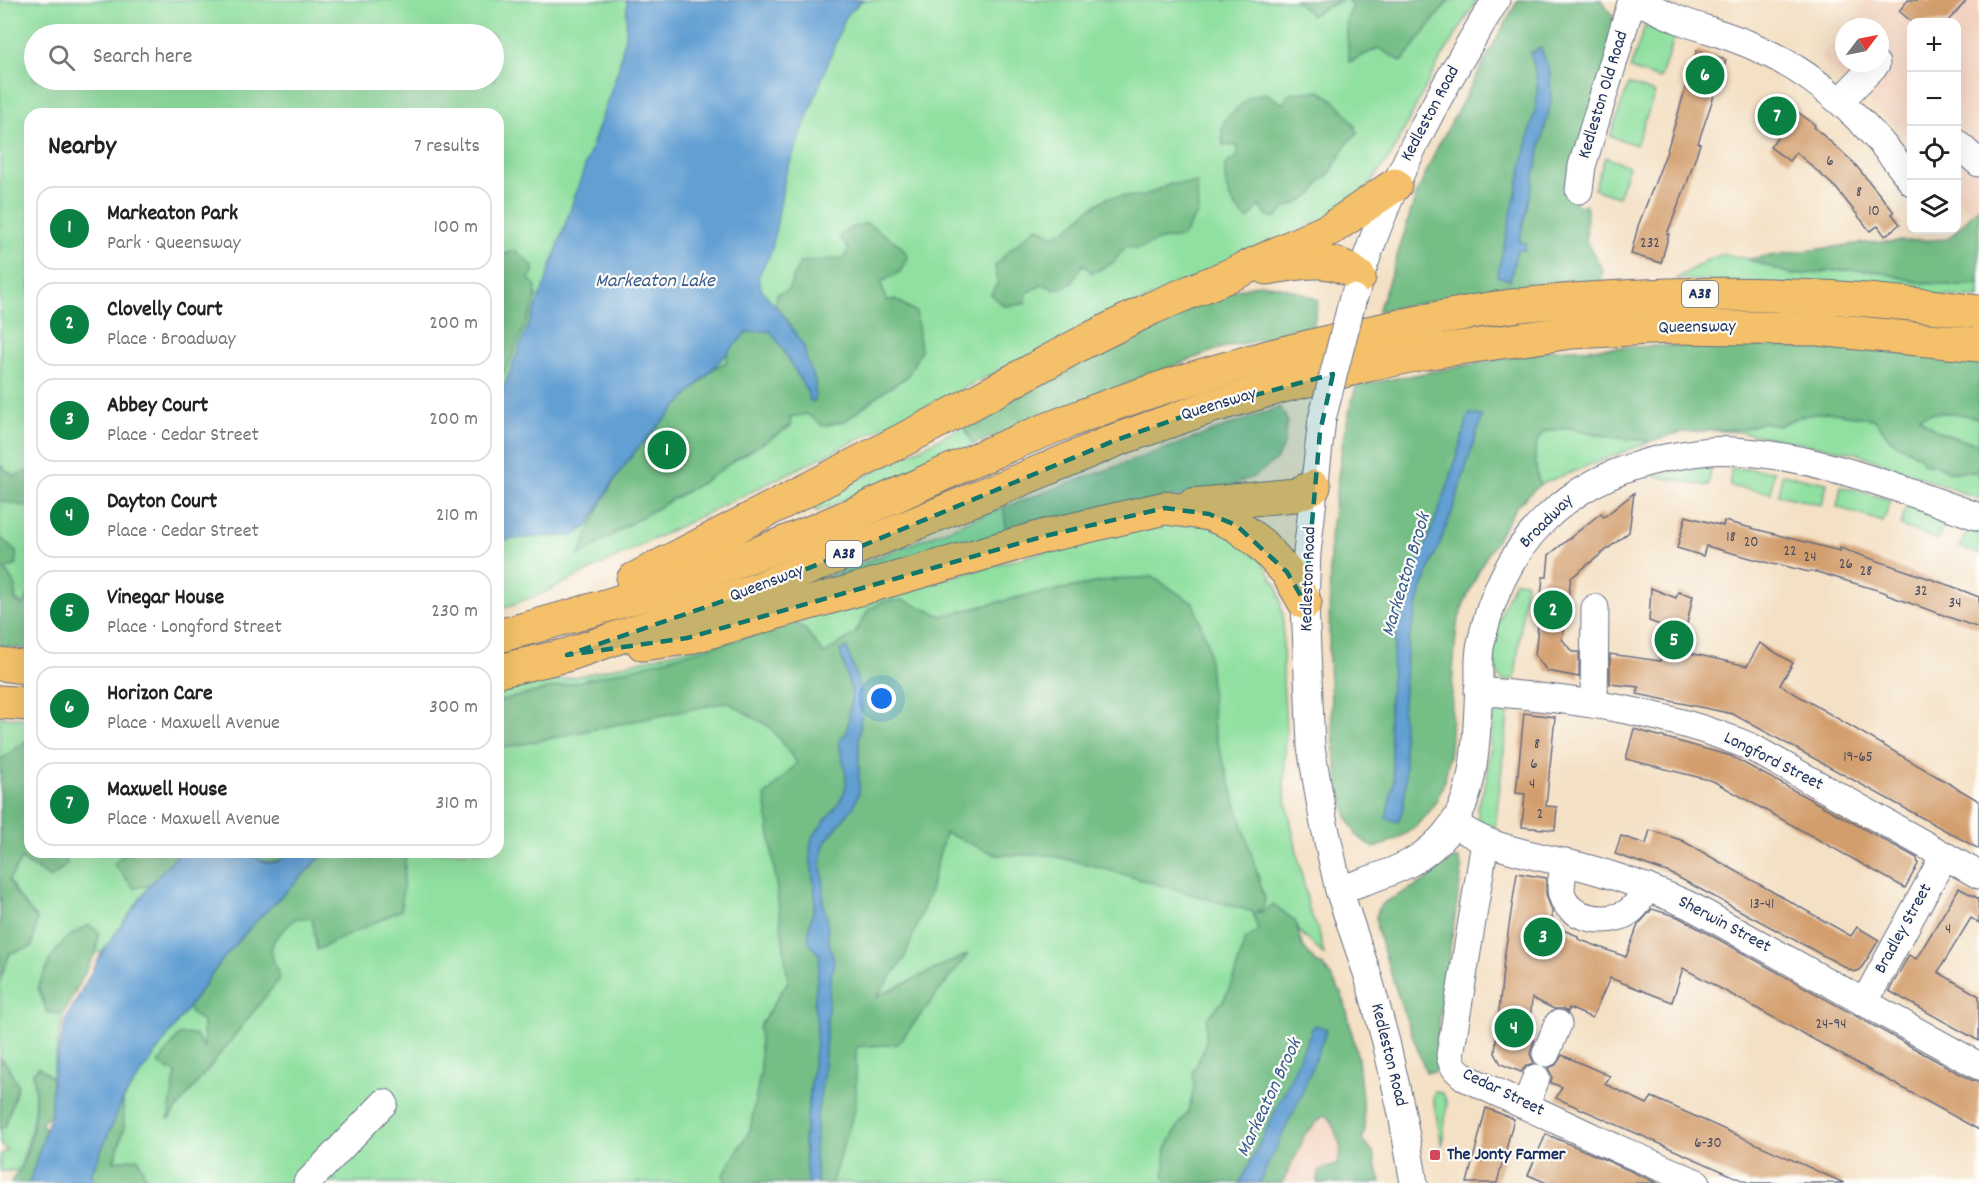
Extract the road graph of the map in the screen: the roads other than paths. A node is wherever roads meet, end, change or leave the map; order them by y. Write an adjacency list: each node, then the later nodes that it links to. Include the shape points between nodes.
1 (1496, 0): 8 (street, Kedleston Road, via 1454,69)
2 (1634, 0): 4 (street, via 1758,48 1804,73); 9 (street, Kedleston Old Road)
3 (1868, 72): 4 (street)
4 (1840, 101): 7 (street)
5 (1961, 147): 6 (street)
6 (1979, 163)
7 (1910, 180)
8 (1395, 185): 10 (highway, via 1332,228); 11 (street, Kedleston Road)
9 (1578, 190)
10 (1235, 273): 11 (highway, via 1336,263 1351,270); 19 (highway, via 1084,342)
11 (1356, 288): 14 (street, Kedleston Road, bridge, via 1322,419)
12 (1979, 312): 19 (highway, Queensway / A38, via 1886,301 1745,293 1685,294 1538,303 1304,347 1206,373 1072,420 799,537 693,577)
13 (1979, 345): 21 (highway, Queensway / A38, via 1817,329 1670,327 1572,332 1434,351 1368,365 1207,408 1116,440 762,588)
14 (1314, 487): 15 (highway, via 1295,495); 17 (street, Kedleston Road)
15 (1166, 508): 17 (highway, via 1209,514 1236,525 1280,564); 21 (highway, via 1045,536 687,638)
16 (1979, 517): 25 (street, Broadway, via 1891,486 1775,456 1714,451 1627,469 1565,501 1526,540 1509,564 1492,599 1480,646)
17 (1305, 603): 35 (street, Kedleston Road, via 1311,747)
18 (1595, 608): 27 (street)
19 (557, 621): 20 (highway, Queensway / A38)
20 (504, 634)
21 (567, 655): 24 (highway, Queensway / A38)
22 (0, 664): 23 (highway)
23 (24, 667)
24 (504, 670)
25 (1478, 691): 27 (street, Longford Street); 29 (street, Broadway, via 1473,761)
26 (0, 702): 28 (highway)
27 (1594, 703): 31 (street, Longford Street, via 1712,730 1751,747)
28 (24, 704)
29 (1454, 823): 30 (street, Sherwin Street); 35 (street, Broadway, via 1434,847 1409,865)
30 (1485, 842): 32 (street, Sherwin Street); 42 (street, Cedar Street, via 1450,1055 1456,1071 1466,1078)
31 (1944, 856): 33 (street, Longford Street); 36 (street, Bradley Street)
32 (1565, 862): 34 (street, Sherwin Street); 34 (street, via 1561,892 1565,903 1588,917 1613,919 1624,915)
33 (1979, 875)
34 (1646, 887): 36 (street, Sherwin Street, via 1691,906)
35 (1339, 890): 44 (street, Kedleston Road, via 1386,1041)
36 (1864, 1003): 39 (street, Sherwin Street)
37 (1558, 1024): 38 (street)
38 (1546, 1053)
39 (1979, 1066)
40 (1536, 1078): 42 (street)
41 (384, 1103): 43 (street)
42 (1526, 1105): 45 (street, Cedar Street)
43 (307, 1183)
44 (1414, 1183)
45 (1696, 1183)

